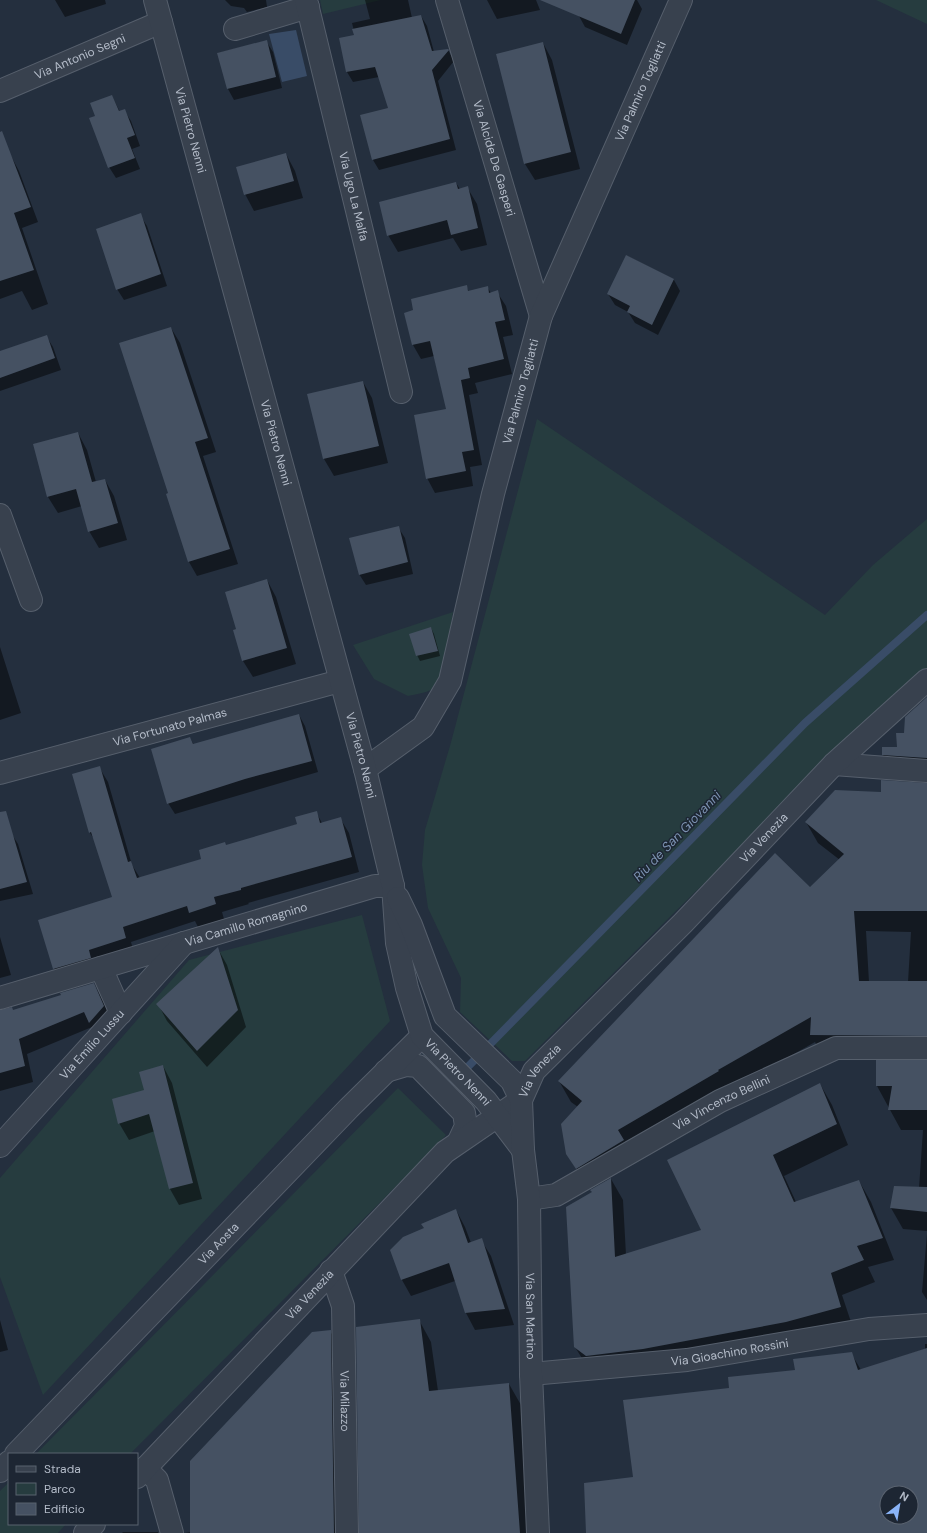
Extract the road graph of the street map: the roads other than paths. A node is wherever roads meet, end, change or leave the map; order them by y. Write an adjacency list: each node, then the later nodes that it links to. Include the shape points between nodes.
1 (155, 0): 5 (street, Via Pietro Nenni)
2 (447, 0): 8 (street, Via Alcide De Gasperi)
3 (681, 0): 8 (street, Via Palmiro Togliatti)
4 (307, 3): 6 (street); 9 (street, Via Ugo La Malfa)
5 (161, 22): 7 (street, Via Antonio Segni); 13 (street, Via Pietro Nenni)
6 (235, 29)
7 (0, 91)
8 (541, 316): 15 (street, Via Palmiro Togliatti, via 493,494 450,681 423,727)
9 (402, 392)
10 (0, 515): 11 (street)
11 (30, 600)
12 (927, 680): 14 (street, Via Venezia)
13 (340, 681): 15 (street, Via Pietro Nenni); 17 (street, Via Fortunato Palmas)
14 (834, 764): 16 (street); 26 (street, Via Venezia)
15 (365, 769): 18 (street, Via Pietro Nenni)
16 (927, 771)
17 (0, 773)
18 (393, 886): 19 (street, Via Camillo Romagnino, via 375,886); 23 (street, Via Pietro Nenni, via 397,943 406,988); 26 (street, Via Pietro Nenni, via 446,1016)
19 (185, 942): 20 (street, Via Camillo Romagnino); 22 (street, Via Emilio Lussu)
20 (101, 968): 21 (street, Via Camillo Romagnino); 22 (street)
21 (0, 998)
22 (121, 1013): 29 (street, Via Emilio Lussu)
23 (424, 1038): 25 (street, Via Aosta); 27 (street, Via Pietro Nenni)
24 (927, 1048): 31 (street, Via Vincenzo Bellini, via 836,1048 720,1101 556,1195)
25 (386, 1071): 28 (street, via 406,1065 418,1066 464,1113 466,1126); 35 (street, Via Aosta)
26 (516, 1091): 27 (street, Via Venezia); 30 (street, Via San Martino)
27 (492, 1109): 28 (street, Via Venezia); 30 (street, Via Pietro Nenni)
28 (459, 1141): 32 (street, Via Venezia, via 445,1152)
29 (0, 1146)
30 (523, 1150): 31 (street, Via San Martino)
31 (528, 1200): 34 (street, Via San Martino)
32 (331, 1271): 38 (street, Via Venezia); 42 (street, Via Milazzo, via 343,1306)
33 (927, 1325): 34 (street, Via Gioachino Rossini, via 869,1329 687,1360)
34 (531, 1374): 43 (street, Via San Martino)
35 (17, 1453)
36 (8, 1463): 37 (street)
37 (0, 1471)
38 (141, 1472): 41 (street, via 157,1480)
39 (93, 1525): 40 (street)
40 (85, 1533)
41 (172, 1533)
42 (347, 1533)
43 (538, 1533)

